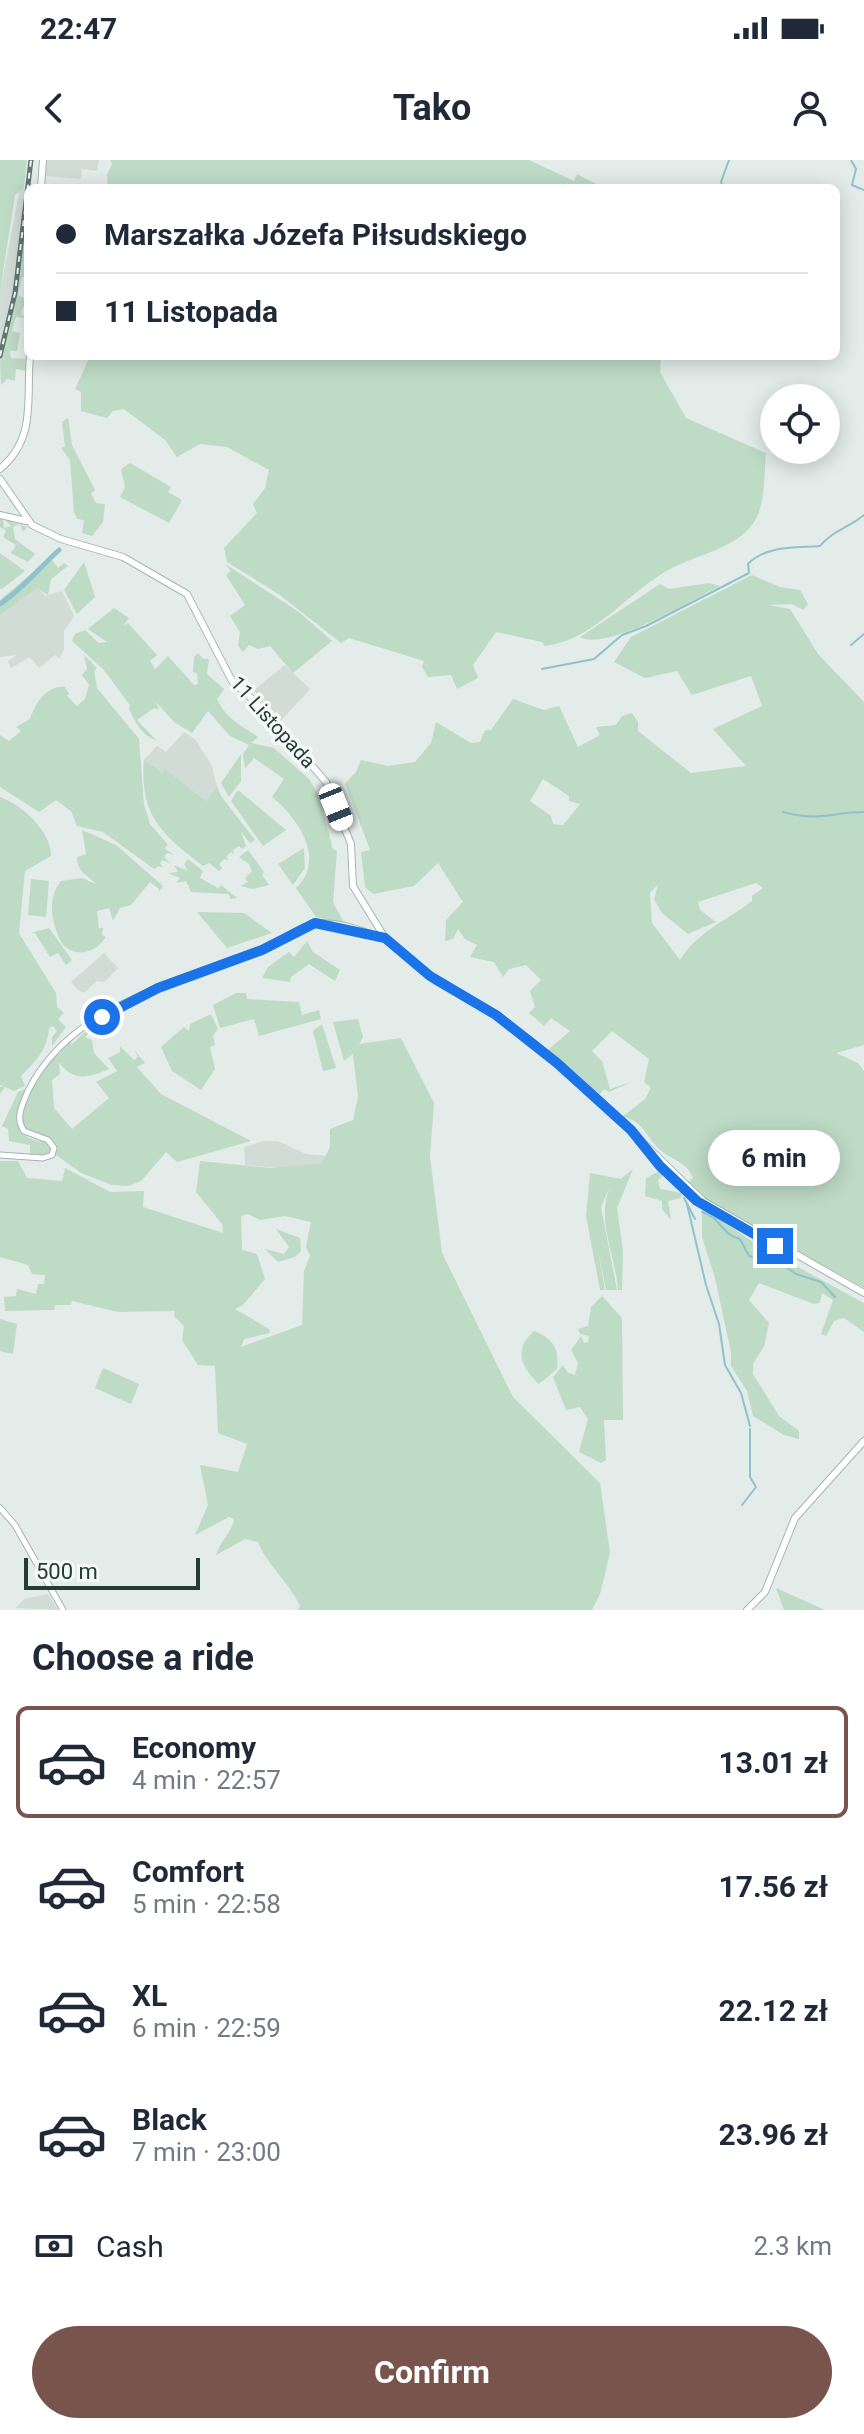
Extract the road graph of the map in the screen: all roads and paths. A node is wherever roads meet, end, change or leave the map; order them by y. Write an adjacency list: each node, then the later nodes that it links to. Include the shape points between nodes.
1 (43, 160): 2 (main road)
2 (41, 184)
3 (30, 360): 4 (main road, via 28,430)
4 (0, 469)
5 (0, 479): 7 (main road, 11 Listopada)
6 (0, 515): 7 (main road)
7 (29, 523): 8 (main road, 11 Listopada, via 123,557 187,594 232,681 326,782 350,841 353,886)
8 (372, 919): 9 (street); 10 (main road, 11 Listopada)
9 (362, 930): 10 (street); 11 (street, via 315,923 262,950 158,988 84,1026 48,1061 19,1115 24,1131 50,1141 52,1155)
10 (375, 930): 12 (main road, 11 Listopada, via 430,976 536,1045 705,1202)
11 (0, 1155)
12 (864, 1295)
13 (864, 1441): 16 (main road, via 793,1522 767,1588)
14 (0, 1508): 15 (street)
15 (63, 1610)
16 (747, 1610)

